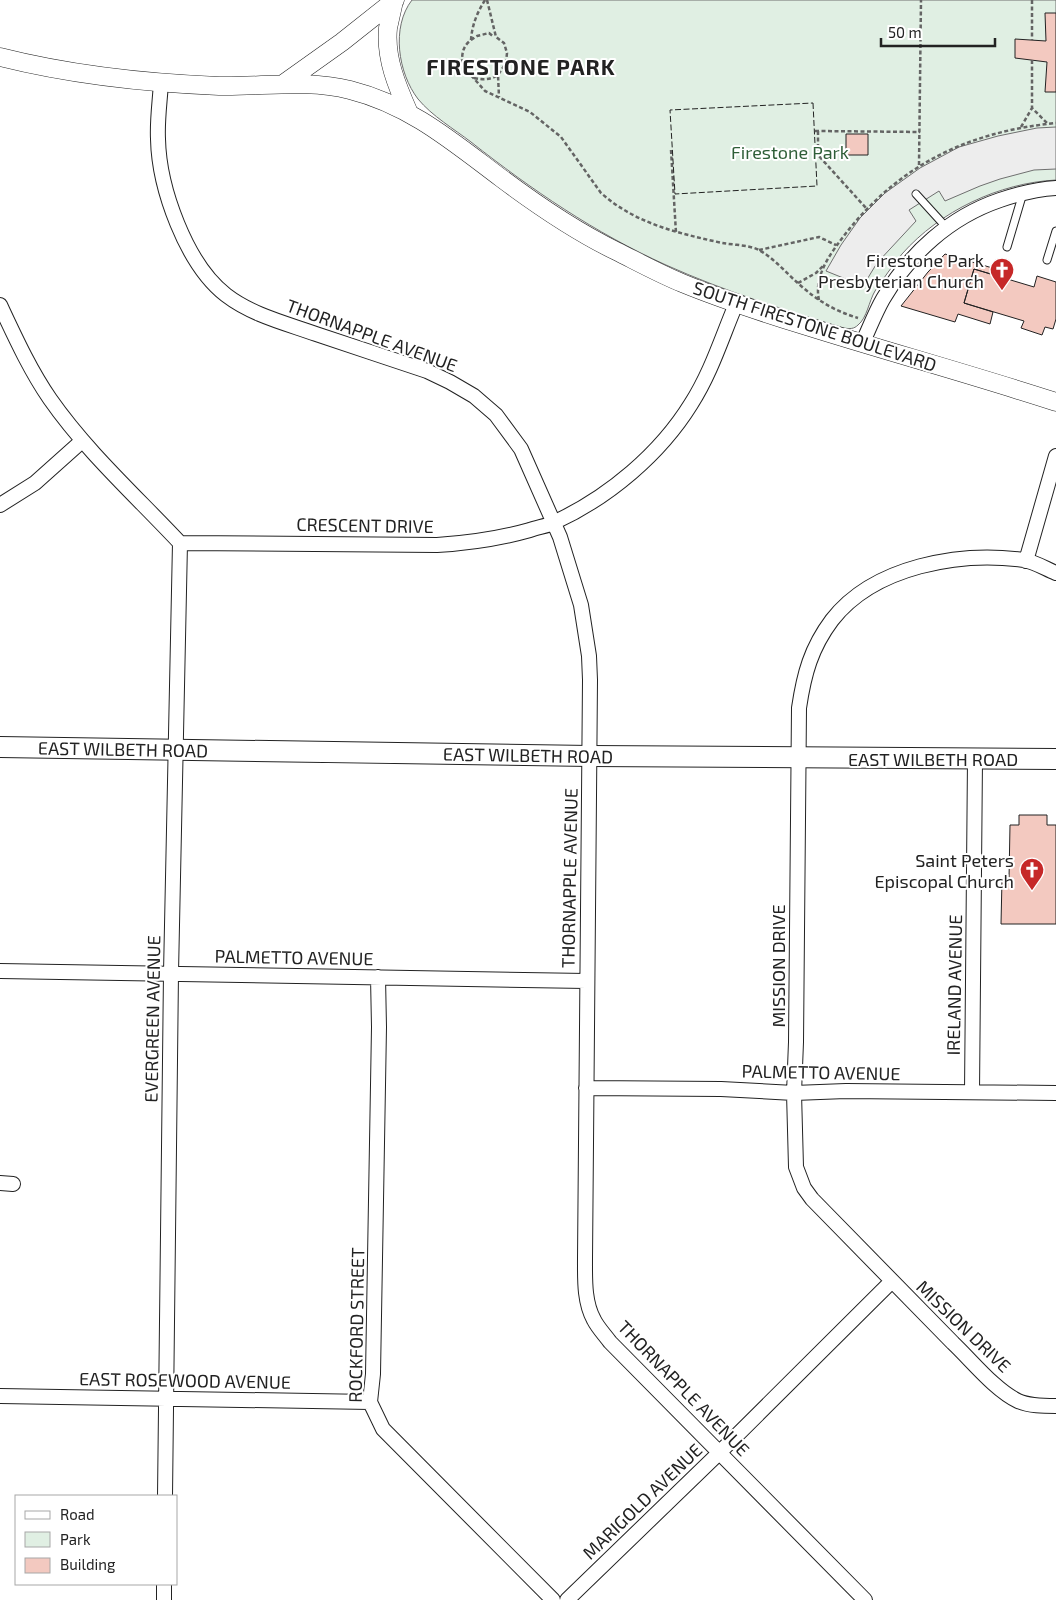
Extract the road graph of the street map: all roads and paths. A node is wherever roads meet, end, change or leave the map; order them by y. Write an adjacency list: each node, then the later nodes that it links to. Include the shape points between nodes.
1 (394, 0): 13 (street); 16 (street, via 388,29 388,56)
2 (486, 0): 5 (path); 6 (path, via 477,13)
3 (921, 0): 19 (path)
4 (1032, 0): 7 (path)
5 (496, 37): 6 (path, via 489,34); 10 (path, via 504,43 507,53 506,63)
6 (471, 40): 11 (path, via 464,45 462,65)
7 (1032, 40)
8 (0, 57): 12 (street, SOUTH FIRESTONE BOULEVARD, via 111,78)
9 (1032, 60): 15 (path)
10 (498, 75): 11 (path, via 492,79); 14 (path)
11 (473, 77): 14 (path, via 485,91)
12 (160, 82): 13 (street, SOUTH FIRESTONE BOULEVARD, via 241,86); 43 (street, THORNAPPLE AVENUE, via 160,163 176,222 202,270 225,294 262,315 427,371 474,396 496,415 521,449)
13 (283, 84): 16 (street, SOUTH FIRESTONE BOULEVARD, via 349,90)
14 (499, 97): 28 (path, via 530,112 561,137 610,201 634,217)
15 (1032, 108): 17 (path); 18 (path)
16 (409, 113): 35 (street, SOUTH FIRESTONE BOULEVARD, via 571,226 658,272)
17 (1048, 124)
18 (1020, 128)
19 (920, 132): 21 (path); 25 (path, via 816,131 818,155)
20 (671, 150): 28 (path)
21 (919, 166)
22 (1056, 188): 23 (street)
23 (1023, 193): 26 (street, via 990,204); 30 (lane)
24 (916, 194): 26 (lane)
25 (866, 208)
26 (946, 227): 37 (street, via 916,254 897,278)
27 (1056, 231): 32 (lane)
28 (676, 233): 31 (path)
29 (837, 245): 31 (path, via 819,237)
30 (1007, 247)
31 (759, 250): 34 (path)
32 (1047, 260)
33 (826, 262): 34 (path, via 816,274)
34 (798, 283): 37 (path, via 832,309)
35 (736, 304): 38 (street, SOUTH FIRESTONE BOULEVARD); 43 (street, CRESCENT DRIVE, via 704,382 683,417 632,472 597,498)
36 (0, 305): 40 (street, via 25,357)
37 (872, 323): 38 (street)
38 (862, 344): 39 (street, SOUTH FIRESTONE BOULEVARD)
39 (1056, 402)
40 (82, 442): 42 (street, via 36,483); 44 (street)
41 (1056, 456): 45 (street)
42 (0, 505)
43 (554, 523): 44 (street, CRESCENT DRIVE, via 496,539 437,545); 49 (street, THORNAPPLE AVENUE, via 581,605 589,656)
44 (180, 542): 48 (street, EVERGREEN AVENUE)
45 (1026, 560): 46 (street); 50 (street, MISSION DRIVE, via 976,558 916,566 894,574 849,603 825,632 811,656 804,677 799,708)
46 (1056, 573)
47 (0, 747): 48 (main road, EAST WILBETH ROAD)
48 (176, 749): 49 (main road, EAST WILBETH ROAD); 54 (street, EVERGREEN AVENUE)
49 (590, 756): 50 (main road, EAST WILBETH ROAD); 56 (street, THORNAPPLE AVENUE)
50 (799, 758): 51 (main road, EAST WILBETH ROAD); 59 (street, MISSION DRIVE)
51 (975, 759): 52 (main road, EAST WILBETH ROAD); 58 (street, IRELAND AVENUE)
52 (1056, 759)
53 (0, 971): 54 (street, PALMETTO AVENUE)
54 (172, 973): 55 (street, PALMETTO AVENUE); 63 (street, EVERGREEN AVENUE)
55 (378, 977): 56 (street, PALMETTO AVENUE); 64 (street, ROCKFORD STREET)
56 (586, 982): 57 (street, THORNAPPLE AVENUE)
57 (586, 1088): 59 (street, PALMETTO AVENUE); 66 (street, THORNAPPLE AVENUE, via 585,1280 590,1311 610,1342)
58 (972, 1092): 59 (street, PALMETTO AVENUE); 60 (street, PALMETTO AVENUE)
59 (794, 1093): 61 (street, MISSION DRIVE, via 796,1167 804,1188)
60 (1056, 1093)
61 (892, 1282): 65 (street, MISSION DRIVE, via 1010,1396 1020,1402); 66 (street, MARIGOLD AVENUE)
62 (0, 1396): 63 (street, EAST ROSEWOOD AVENUE)
63 (166, 1399): 64 (street, EAST ROSEWOOD AVENUE); 67 (street, EVERGREEN AVENUE)
64 (370, 1402): 70 (street, ROCKFORD STREET, via 383,1429)
65 (1056, 1406)
66 (720, 1452): 71 (street, MARIGOLD AVENUE); 72 (street, THORNAPPLE AVENUE)
67 (165, 1495)
68 (164, 1585): 69 (street)
69 (164, 1600)
70 (553, 1600)
71 (567, 1600)
72 (865, 1600)

